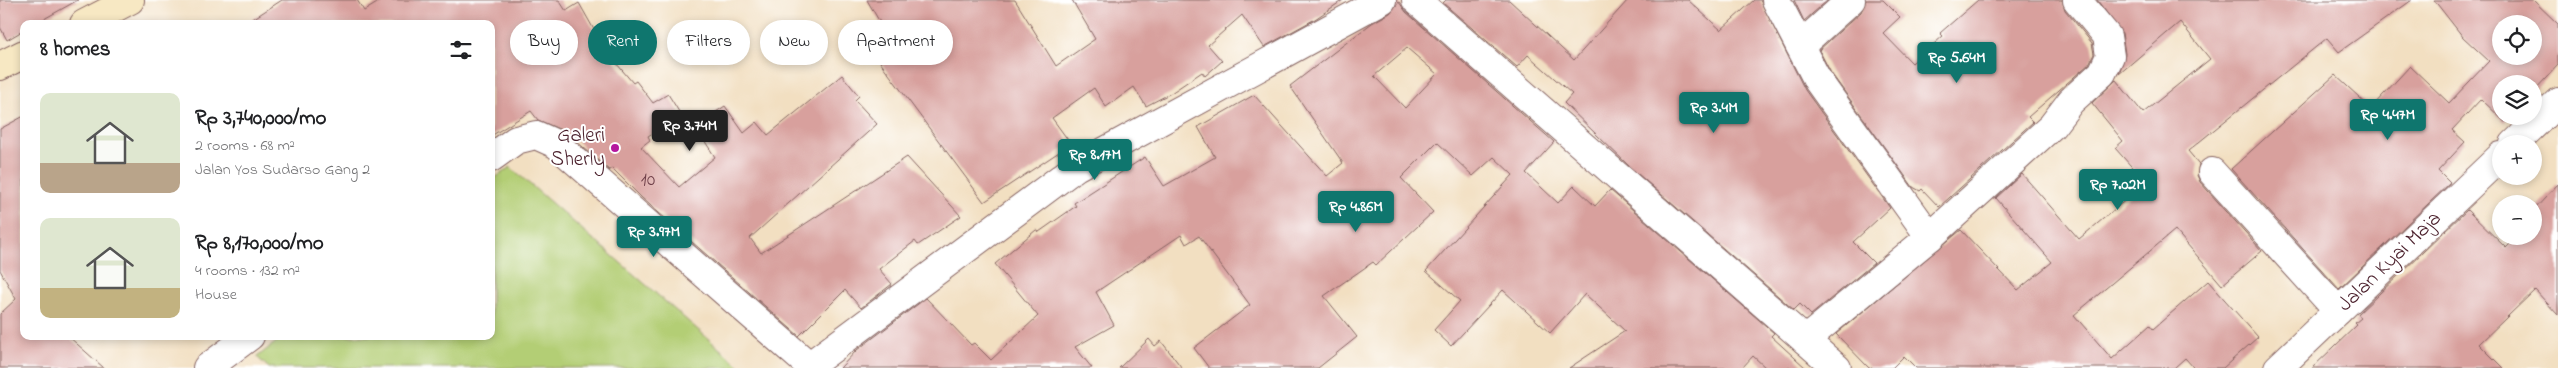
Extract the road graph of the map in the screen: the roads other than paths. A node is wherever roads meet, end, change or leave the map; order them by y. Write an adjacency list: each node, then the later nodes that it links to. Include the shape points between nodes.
1 (130, 0): 7 (main road)
2 (1382, 0): 20 (street, via 1076,167)
3 (1416, 0): 19 (street)
4 (1776, 0): 8 (street)
5 (1851, 0): 8 (street)
6 (2077, 0): 16 (street, via 2107,36 2110,56 2102,73 2071,101 2052,126)
7 (92, 20)
8 (1800, 46): 16 (street, via 1818,81)
9 (20, 56): 10 (main road)
10 (0, 66)
11 (2558, 102): 12 (street)
12 (2523, 135)
13 (495, 155): 20 (street, via 516,140 536,135 556,144)
14 (2492, 165): 17 (street, Jalan Kyai Maja)
15 (2212, 172): 17 (street)
16 (1930, 237): 19 (street)
17 (2338, 312): 23 (street, Jalan Kyai Maja)
18 (245, 340): 21 (street)
19 (1805, 340): 22 (street)
20 (811, 367)
21 (207, 368)
22 (1837, 368)
23 (2278, 368)

